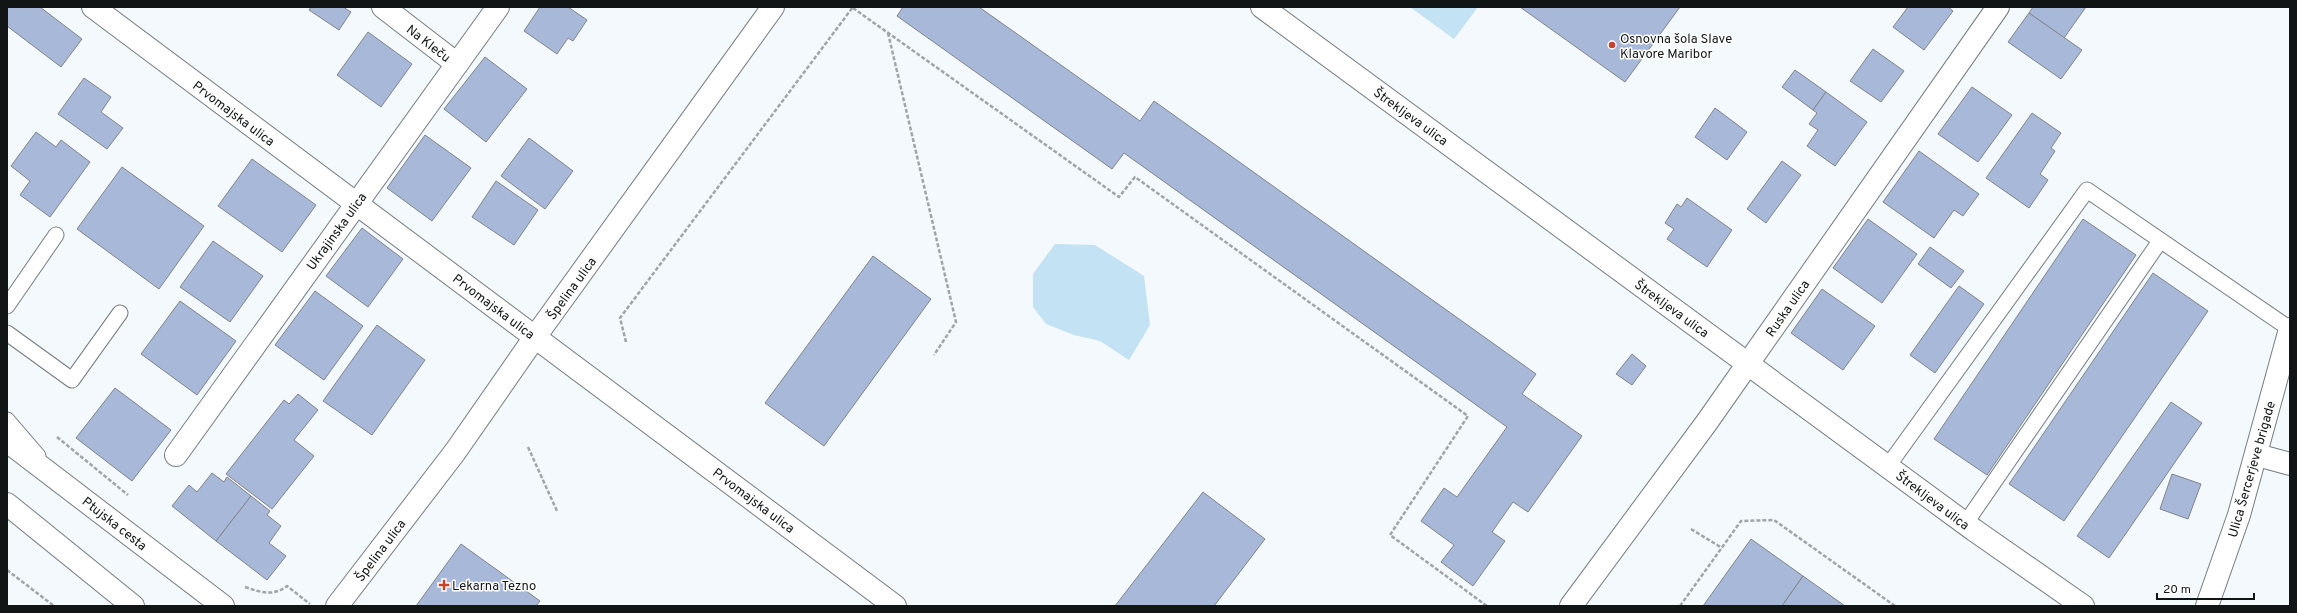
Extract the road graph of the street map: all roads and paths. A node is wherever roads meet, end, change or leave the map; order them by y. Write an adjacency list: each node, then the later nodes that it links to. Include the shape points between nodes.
1 (93, 7): 10 (street, Prvomajska ulica)
2 (383, 7): 9 (street, Na Kleču)
3 (498, 7): 9 (street, Ukrajinska ulica)
4 (773, 7): 17 (street, Špelina ulica)
5 (853, 7): 8 (path); 18 (path, via 620,318)
6 (1262, 7): 20 (street, Štrekljeva ulica)
7 (1998, 7): 20 (street, Ruska ulica)
8 (888, 33): 19 (path, via 956,322); 44 (path, via 1119,197 1135,177 1468,416 1390,535)
9 (456, 64): 10 (street, Ukrajinska ulica)
10 (355, 204): 17 (street, Prvomajska ulica); 25 (street, Ukrajinska ulica)
11 (56, 235): 13 (lane)
12 (2160, 240): 15 (lane); 28 (lane, via 2087,190); 33 (lane)
13 (7, 306)
14 (120, 313): 16 (lane, via 72,380)
15 (2290, 330): 26 (street, Ulica Šercerjeve brigade)
16 (7, 333)
17 (535, 337): 42 (street, Špelina ulica, via 455,452); 43 (street, Prvomajska ulica)
18 (626, 342)
19 (934, 355)
20 (1748, 364): 28 (street, Štrekljeva ulica); 45 (street, Ruska ulica)
21 (7, 420): 29 (lane)
22 (53, 434): 30 (path)
23 (7, 441): 29 (street, Ptujska cesta)
24 (528, 446): 32 (path)
25 (176, 455)
26 (2257, 455): 27 (street); 49 (street, Ulica Šercerjeve brigade)
27 (2290, 464)
28 (1888, 466): 33 (street, Štrekljeva ulica)
29 (56, 478): 40 (street, Ptujska cesta)
30 (132, 499)
31 (7, 504): 39 (street)
32 (557, 511)
33 (1965, 524): 48 (street, Štrekljeva ulica)
34 (1691, 528): 35 (path)
35 (1722, 548): 46 (path); 47 (path, via 1741,521 1774,520)
36 (7, 570): 38 (path)
37 (239, 585): 41 (path, via 261,593 280,592 287,586)
38 (54, 606)
39 (133, 606)
40 (223, 606)
41 (312, 606)
42 (337, 606)
43 (895, 606)
44 (1487, 606)
45 (1571, 606)
46 (1680, 606)
47 (1895, 606)
48 (2084, 606)
49 (2207, 606)

